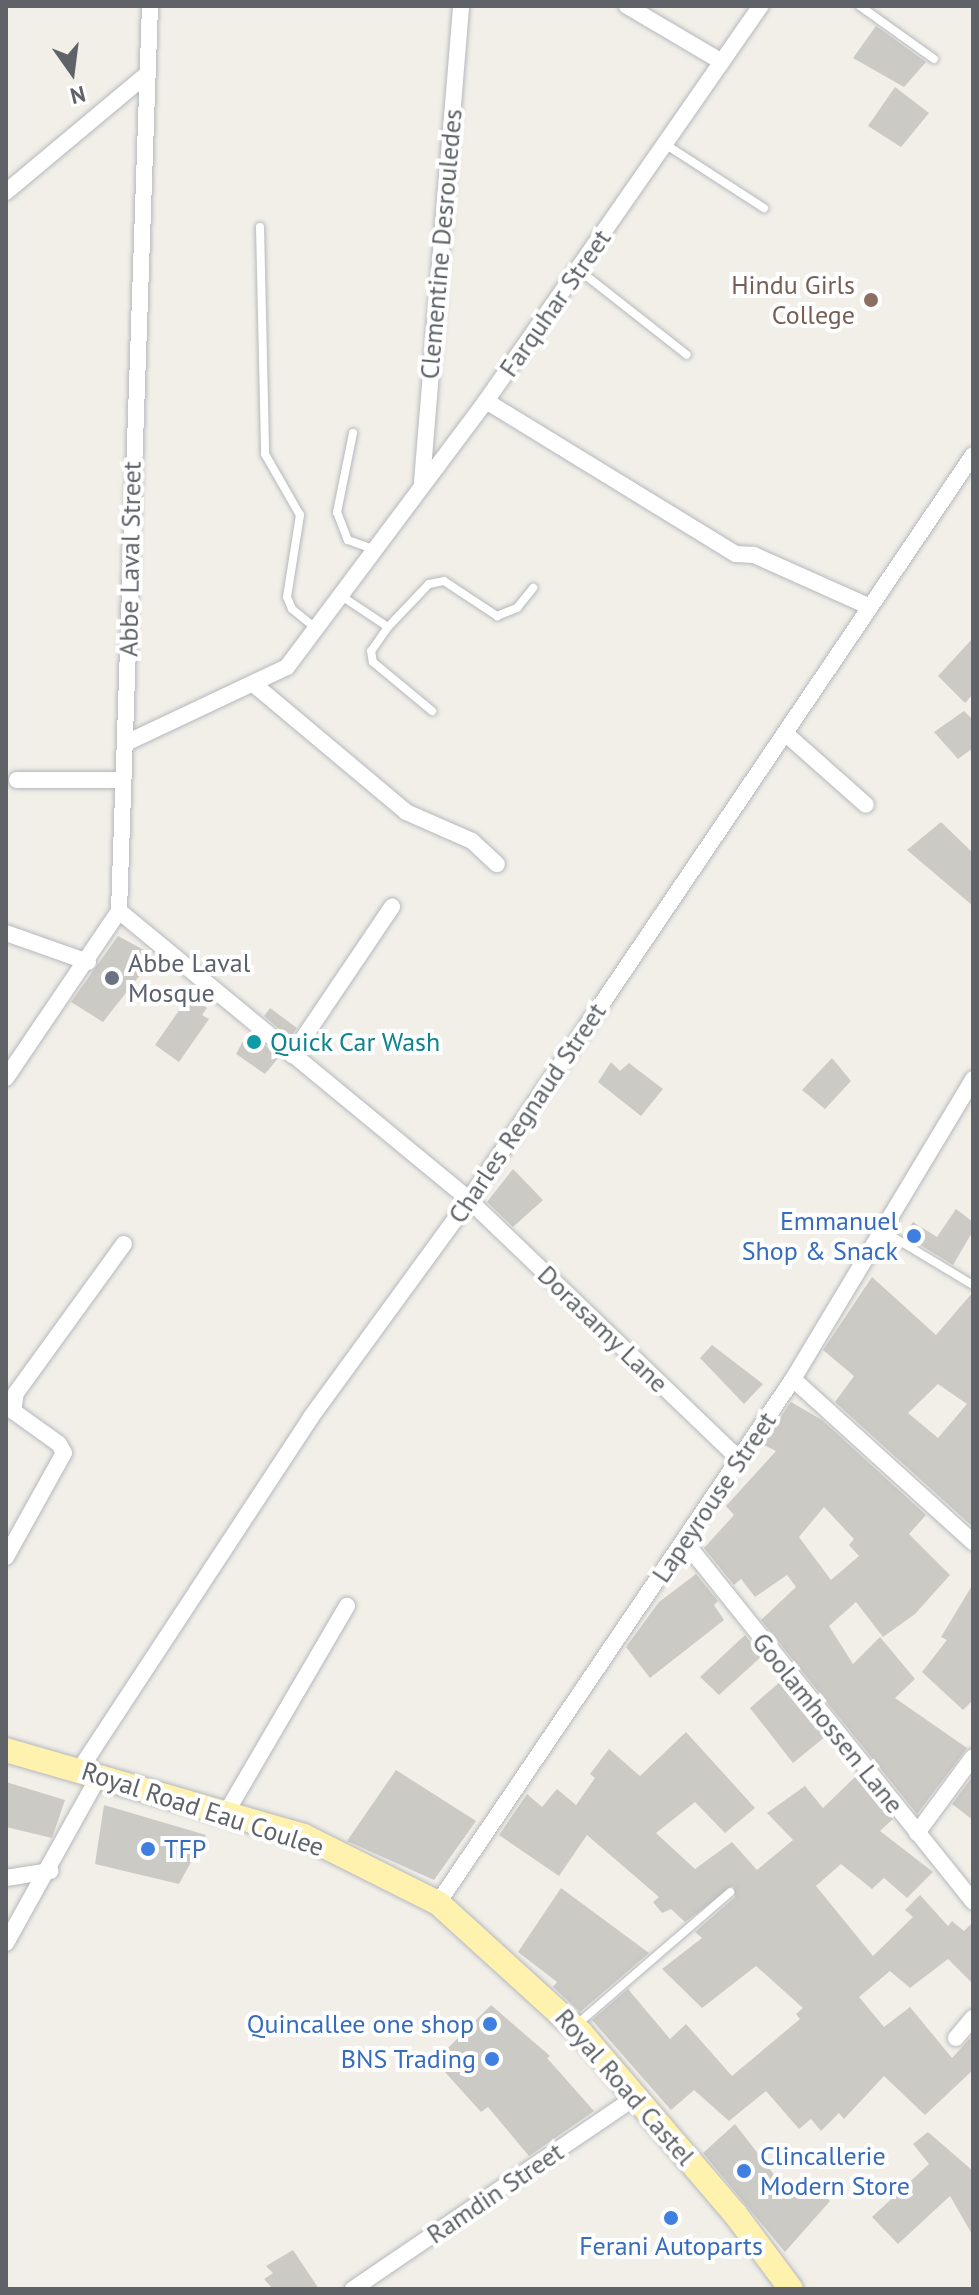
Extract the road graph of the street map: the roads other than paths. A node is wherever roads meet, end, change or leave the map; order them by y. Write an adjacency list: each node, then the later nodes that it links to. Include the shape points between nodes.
1 (150, 6): 8 (street, Abbe Laval Street)
2 (461, 6): 18 (street, Clementine Desrouledes)
3 (627, 6): 7 (street)
4 (761, 6): 7 (street, Farquhar Street)
5 (860, 6): 6 (lane)
6 (934, 59)
7 (722, 62): 9 (street, Farquhar Street)
8 (146, 75): 10 (street); 28 (street, Abbe Laval Street)
9 (664, 144): 11 (lane); 13 (street, Farquhar Street)
10 (6, 192)
11 (764, 208)
12 (260, 227): 24 (lane, via 265,454 300,515 287,597 292,609)
13 (579, 270): 14 (lane); 15 (street, Farquhar Street)
14 (687, 355)
15 (486, 401): 18 (street, Farquhar Street); 22 (street, via 736,554 754,555)
16 (353, 433): 19 (lane, via 337,512 348,540)
17 (973, 455): 22 (street, Charles Regnaud Street)
18 (422, 482): 19 (street, Farquhar Street)
19 (377, 550): 21 (street, Farquhar Street)
20 (533, 588): 23 (lane, via 517,608 497,616 444,581 429,584)
21 (343, 597): 23 (lane); 24 (street, Farquhar Street)
22 (870, 607): 27 (street, Charles Regnaud Street)
23 (388, 627): 26 (lane, via 371,651 373,662)
24 (318, 630): 25 (street, Farquhar Street, via 287,667)
25 (256, 686): 28 (street, Farquhar Street); 32 (street, via 382,795 406,812 472,841)
26 (432, 711)
27 (785, 733): 31 (street); 40 (street, Charles Regnaud Street)
28 (126, 743): 30 (street, Abbe Laval Street)
29 (17, 780): 30 (street)
30 (123, 780): 34 (street, Abbe Laval Street)
31 (866, 805)
32 (497, 864)
33 (392, 907): 37 (street)
34 (119, 911): 36 (street, Abbe Laval Street); 37 (street, Dorasamy Lane)
35 (6, 933): 36 (street)
36 (88, 962): 38 (street, Abbe Laval Street)
37 (292, 1055): 40 (street, Dorasamy Lane)
38 (6, 1078)
39 (973, 1079): 41 (street, Lapeyrouse Street)
40 (469, 1200): 45 (street, Dorasamy Lane); 52 (street, Charles Regnaud Street, via 311,1417)
41 (882, 1230): 43 (lane); 44 (street, Lapeyrouse Street)
42 (124, 1244): 48 (street, via 16,1393 13,1411 64,1453)
43 (973, 1285)
44 (793, 1379): 45 (street, Lapeyrouse Street); 47 (street)
45 (738, 1458): 46 (street, Lapeyrouse Street)
46 (685, 1542): 54 (street, Goolamhossen Lane); 59 (street, Lapeyrouse Street)
47 (973, 1542)
48 (6, 1557)
49 (347, 1606): 53 (street)
50 (6, 1750): 52 (main road, Royal Road Eau Coulee)
51 (973, 1757): 54 (street)
52 (89, 1773): 53 (main road, Royal Road Eau Coulee); 55 (street, Charles Regnaud Street)
53 (226, 1813): 59 (main road, Royal Road Eau Coulee, via 304,1836)
54 (917, 1833): 58 (street, Goolamhossen Lane)
55 (50, 1871): 56 (street); 60 (street, Charles Regnaud Street)
56 (6, 1878)
57 (730, 1892): 62 (lane)
58 (973, 1902)
59 (438, 1903): 62 (main road, Royal Road Castel)
60 (6, 1943)
61 (973, 2018): 63 (street)
62 (575, 2026): 64 (main road, Royal Road Castel)
63 (956, 2038)
64 (636, 2097): 65 (street, Ramdin Street); 66 (main road, Royal Road Castel)
65 (353, 2289)
66 (791, 2289)

